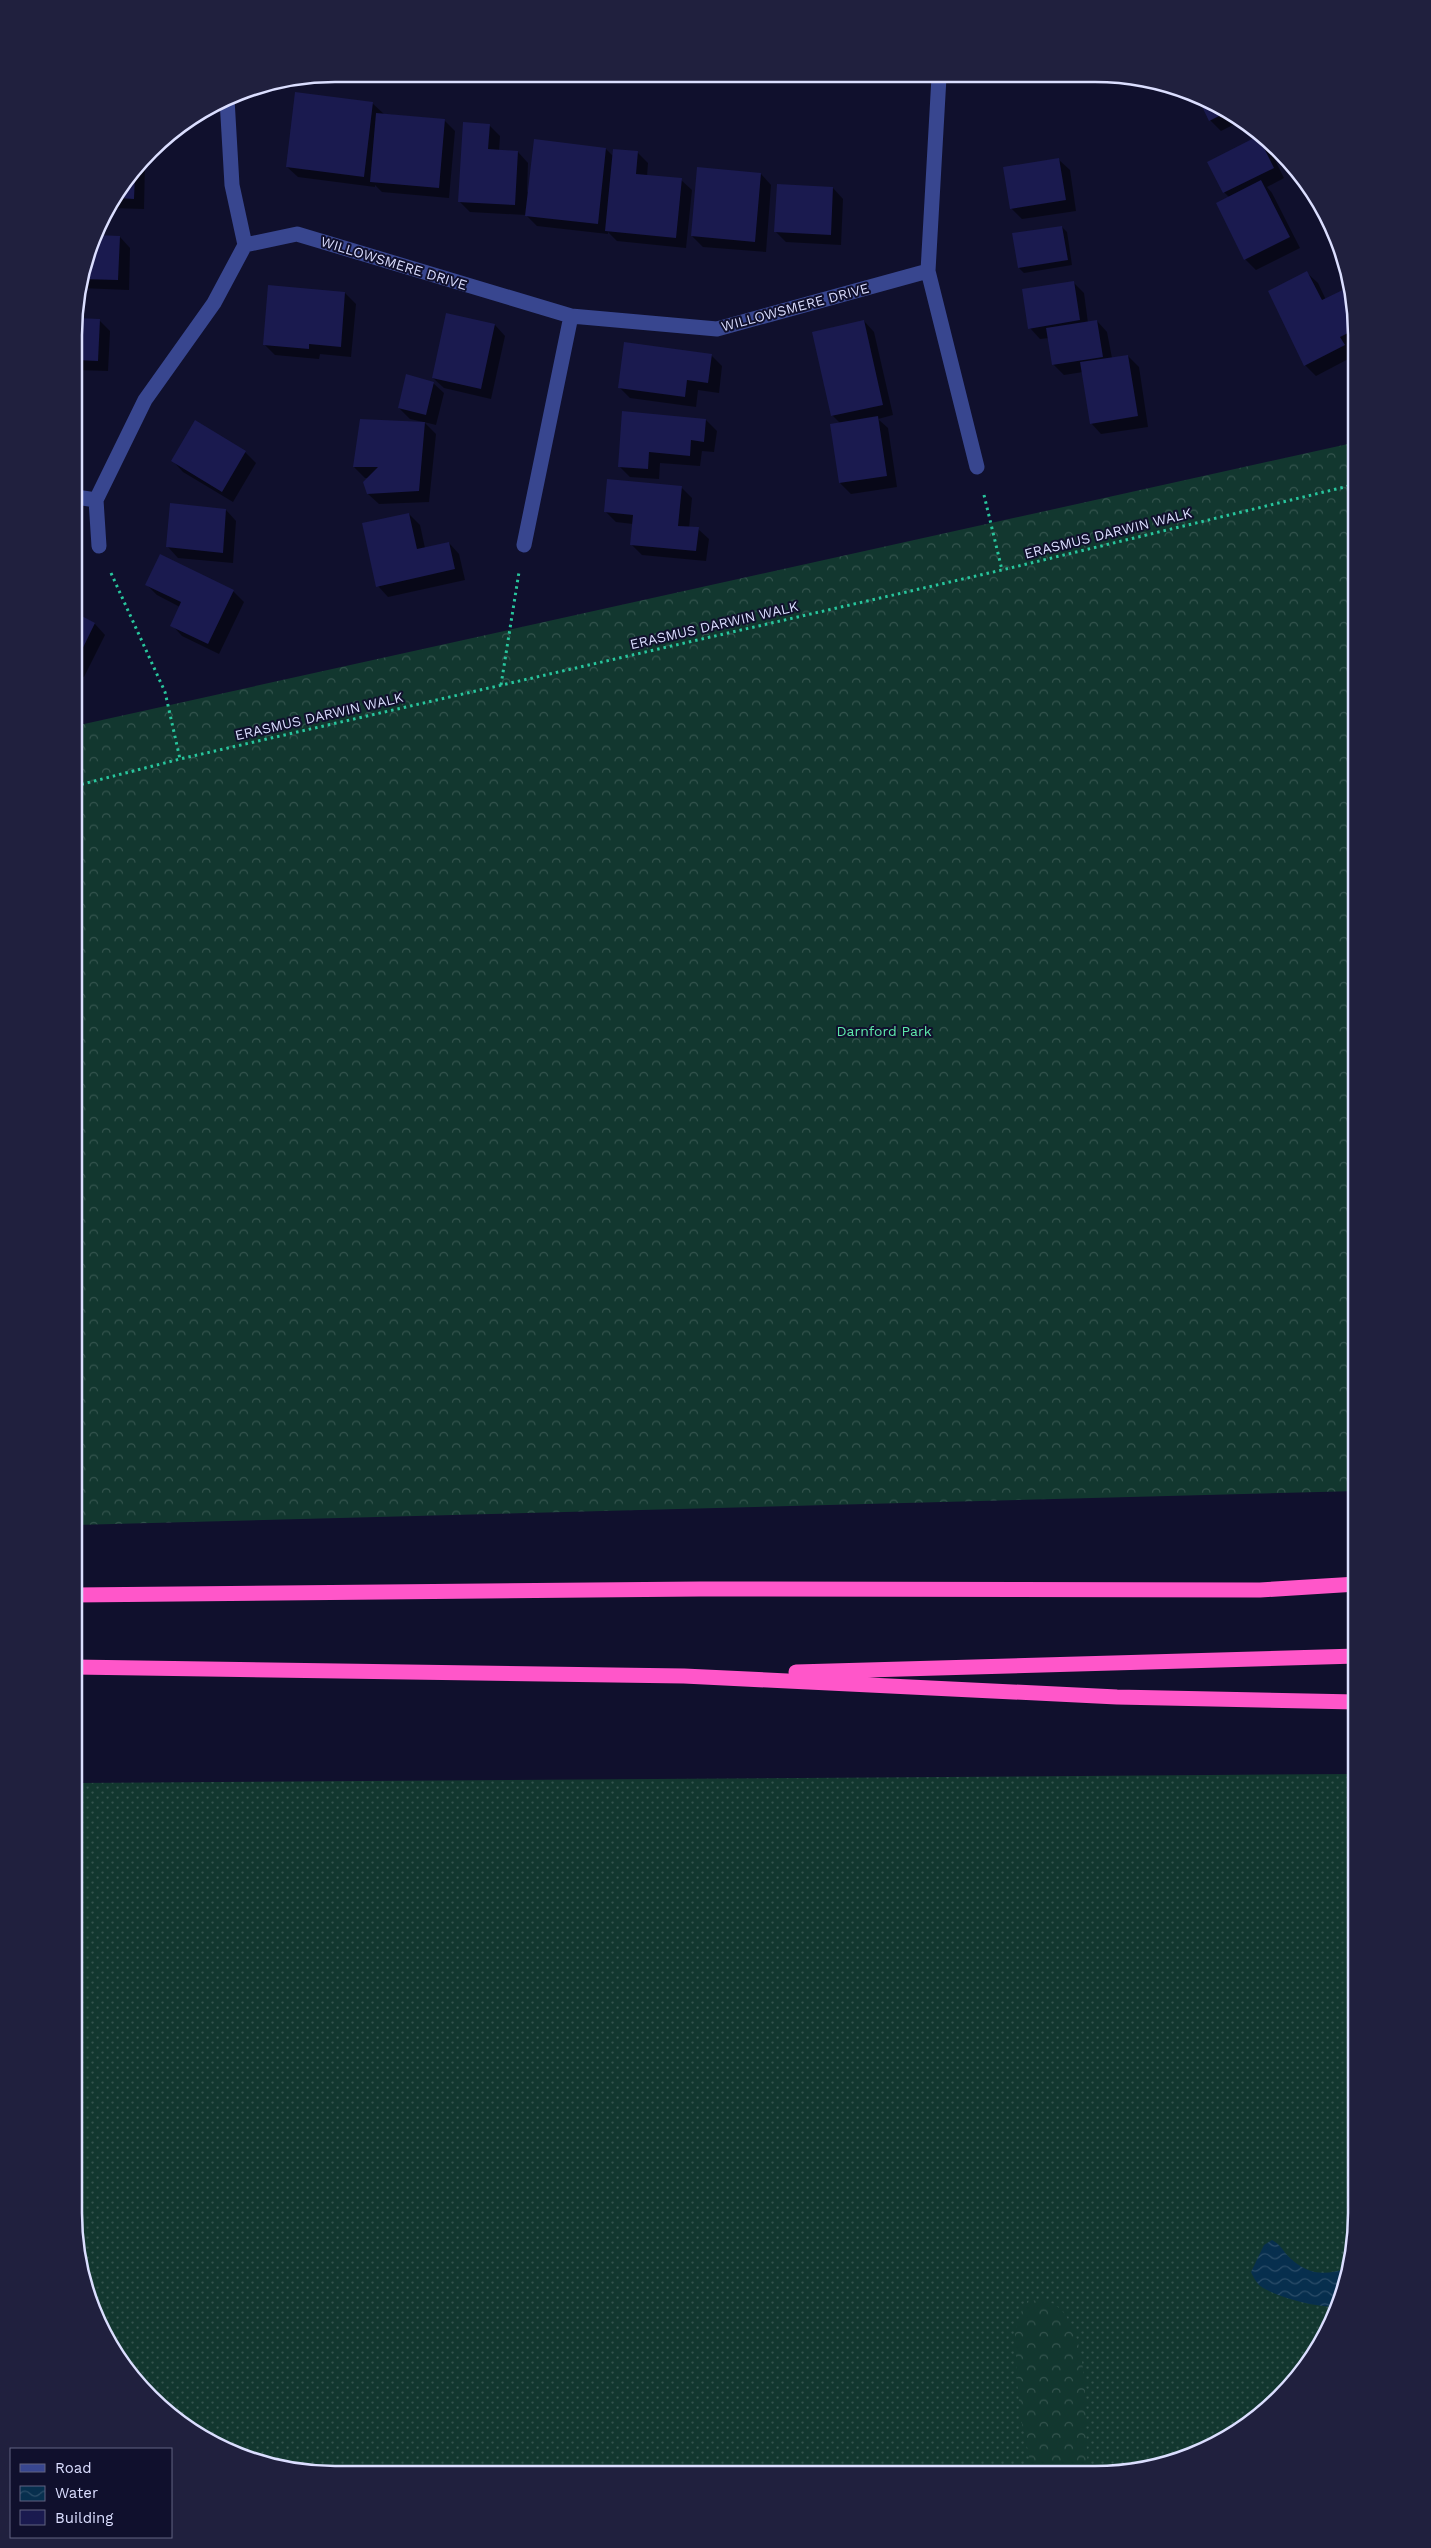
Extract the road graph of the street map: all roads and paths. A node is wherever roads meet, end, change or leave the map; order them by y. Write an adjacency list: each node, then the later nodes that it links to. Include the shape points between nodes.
1 (939, 82): 4 (street)
2 (227, 107): 3 (street, via 232,185)
3 (244, 245): 5 (street, WILLOWSMERE DRIVE, via 297,234); 9 (street, via 214,304 145,400)
4 (928, 271): 5 (street, WILLOWSMERE DRIVE, via 717,329); 6 (street)
5 (571, 316): 11 (street)
6 (977, 467): 12 (path)
7 (1348, 486): 12 (path, ERASMUS DARWIN WALK)
8 (82, 498): 9 (street)
9 (96, 500): 10 (street)
10 (99, 546): 14 (path, via 165,692)
11 (524, 546): 13 (path)
12 (1002, 570): 13 (path, ERASMUS DARWIN WALK)
13 (501, 685): 14 (path, ERASMUS DARWIN WALK)
14 (180, 760): 15 (path, ERASMUS DARWIN WALK)
15 (82, 784)
16 (1348, 1585): 17 (highway, via 1260,1590 700,1589)
17 (82, 1595)
18 (1348, 1656): 20 (highway)
19 (82, 1667): 20 (highway)
20 (684, 1676): 21 (highway, via 1117,1697)
21 (1348, 1702)

